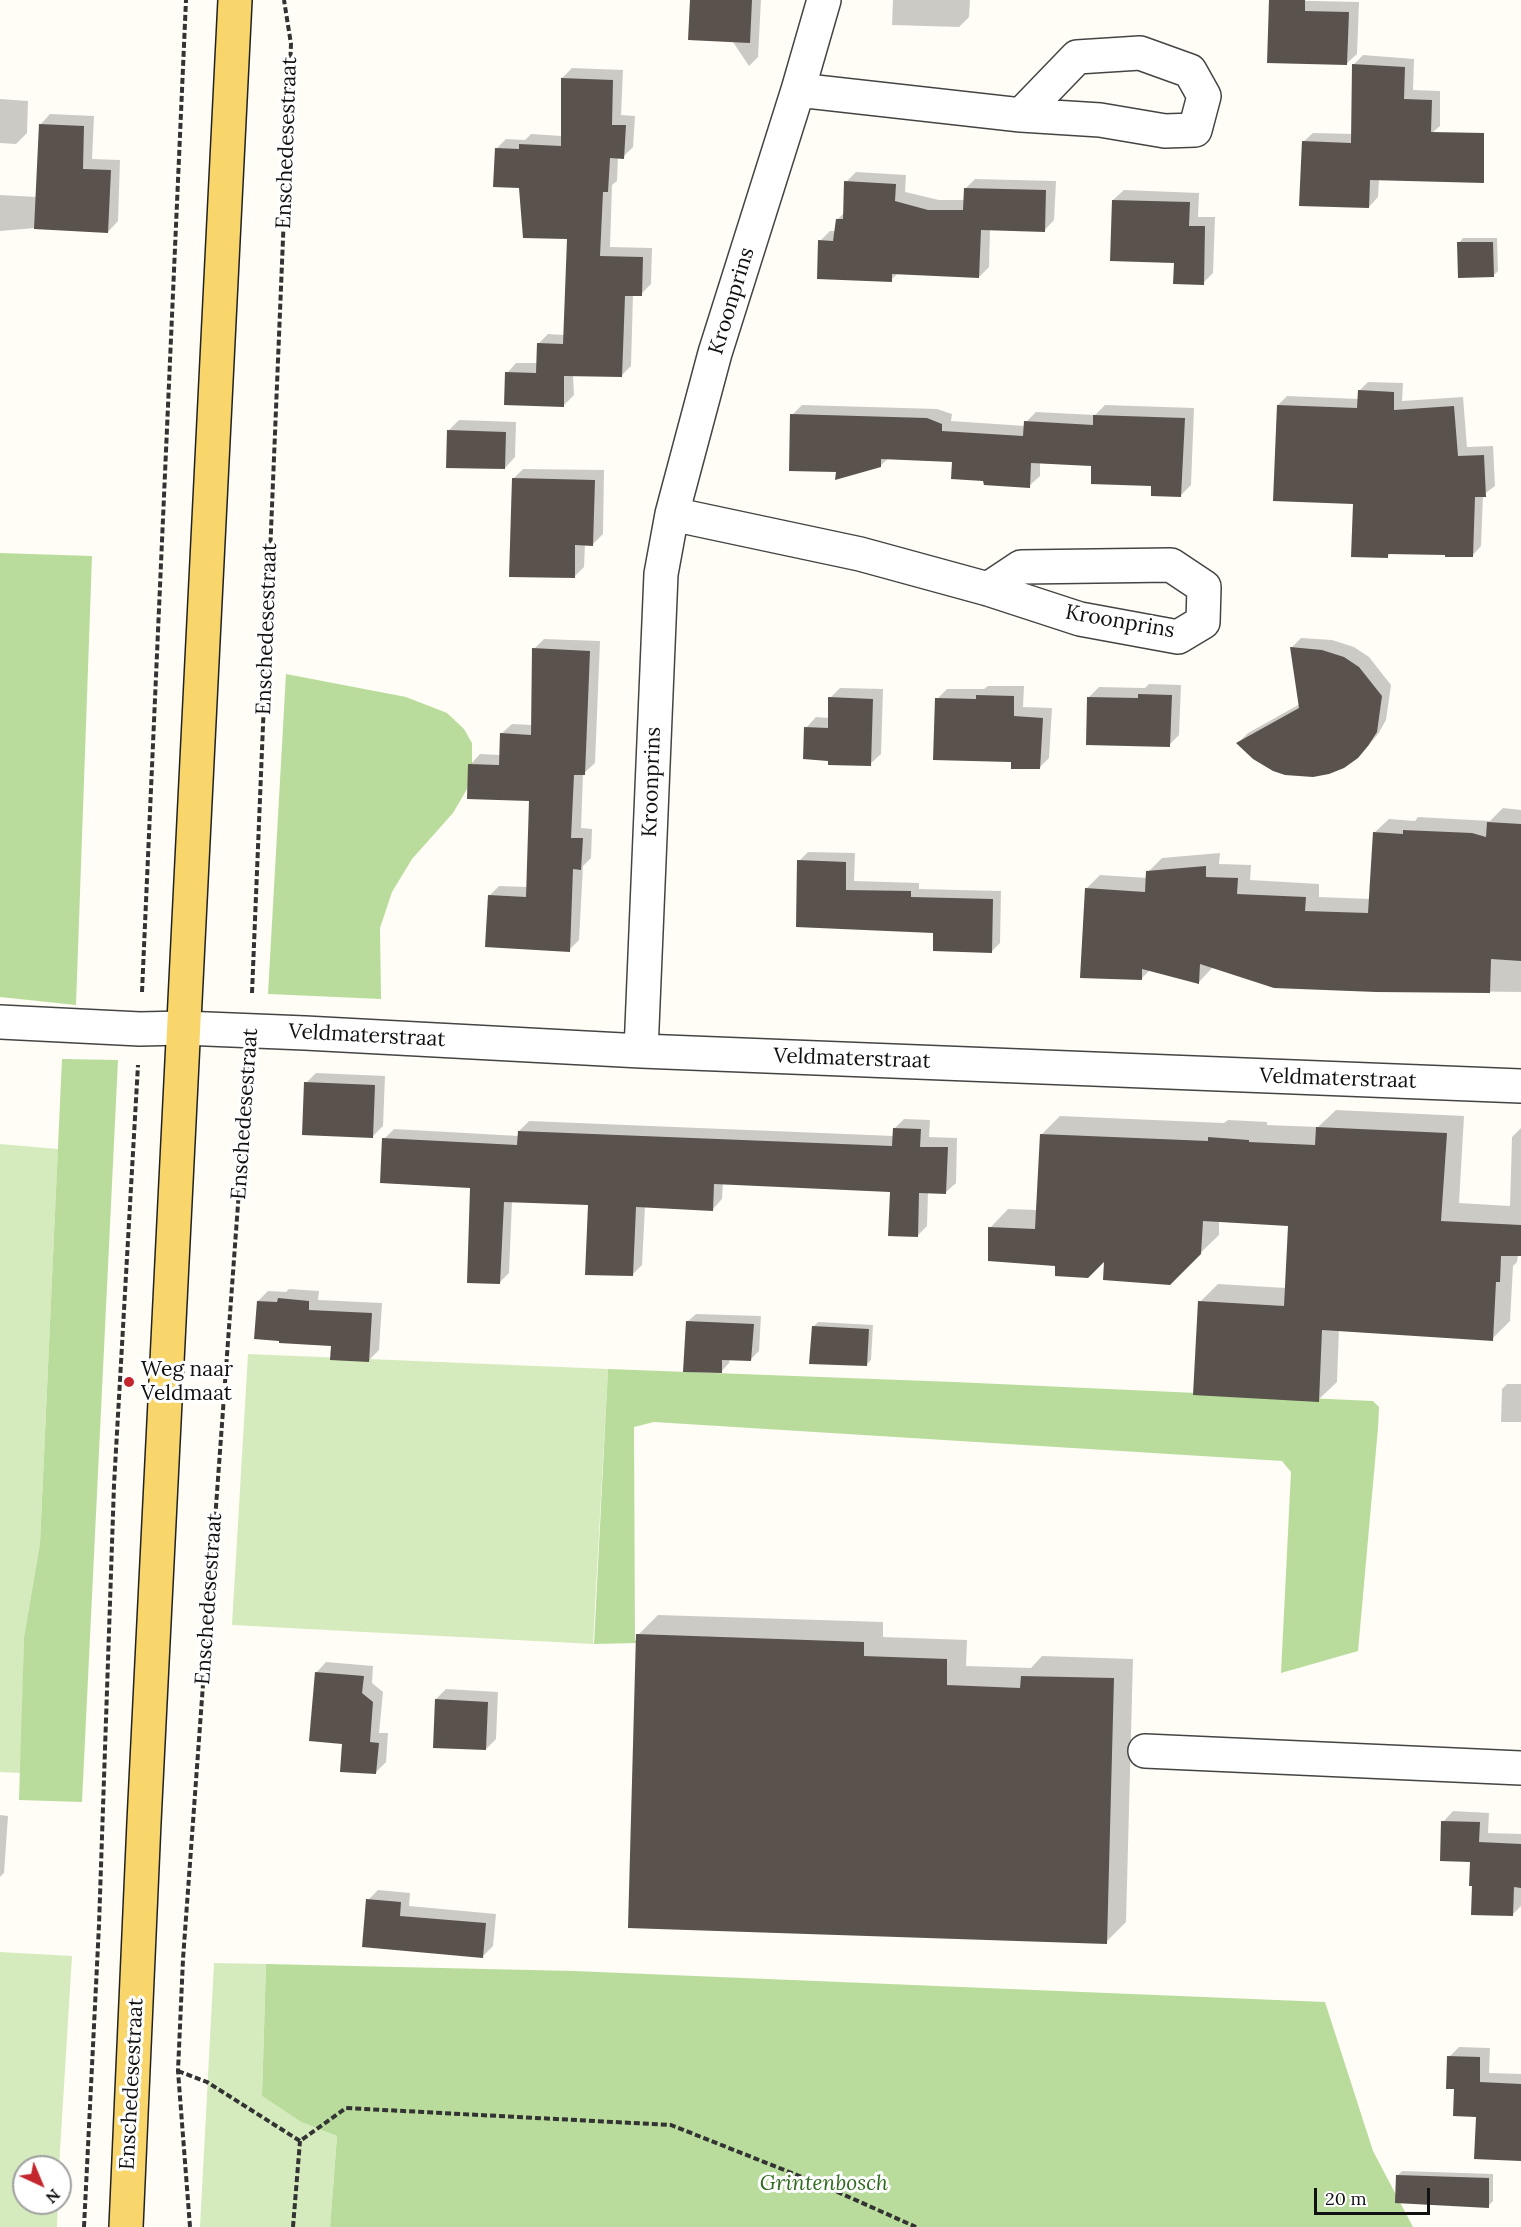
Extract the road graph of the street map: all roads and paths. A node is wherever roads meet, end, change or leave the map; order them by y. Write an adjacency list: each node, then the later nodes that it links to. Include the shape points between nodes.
1 (186, 0): 11 (path, Enschedesestraat)
2 (235, 0): 10 (main road, Enschedesestraat)
3 (284, 0): 12 (path, Enschedesestraat, via 291,44)
4 (824, 0): 5 (street, Kroonprins)
5 (798, 90): 6 (street); 7 (street, Kroonprins, via 715,353)
6 (1021, 115): 6 (street, via 1077,57 1140,53 1190,71 1204,96 1195,130 1165,132 1100,120)
7 (672, 514): 8 (street, Kroonprins, via 860,554); 13 (street, Kroonprins, via 661,574)
8 (988, 589): 8 (street, Kroonprins, via 1021,567 1172,565 1204,587 1203,622 1178,637 1080,619)
9 (0, 1022): 11 (street, Veldmaterstraat)
10 (183, 1028): 11 (street, Veldmaterstraat); 12 (street, Veldmaterstraat); 20 (main road, Enschedesestraat)
11 (140, 1029): 19 (path, Enschedesestraat, via 114,1485)
12 (251, 1030): 13 (street, Veldmaterstraat); 17 (path, Enschedesestraat)
13 (641, 1051): 14 (street, Veldmaterstraat)
14 (1521, 1086)
15 (1145, 1751): 16 (street)
16 (1521, 1768)
17 (177, 2071): 18 (path, via 207,2082); 21 (path, Enschedesestraat)
18 (300, 2141): 22 (path); 23 (path, via 346,2108 671,2125)
19 (84, 2227)
20 (126, 2227)
21 (190, 2227)
22 (293, 2227)
23 (916, 2227)

